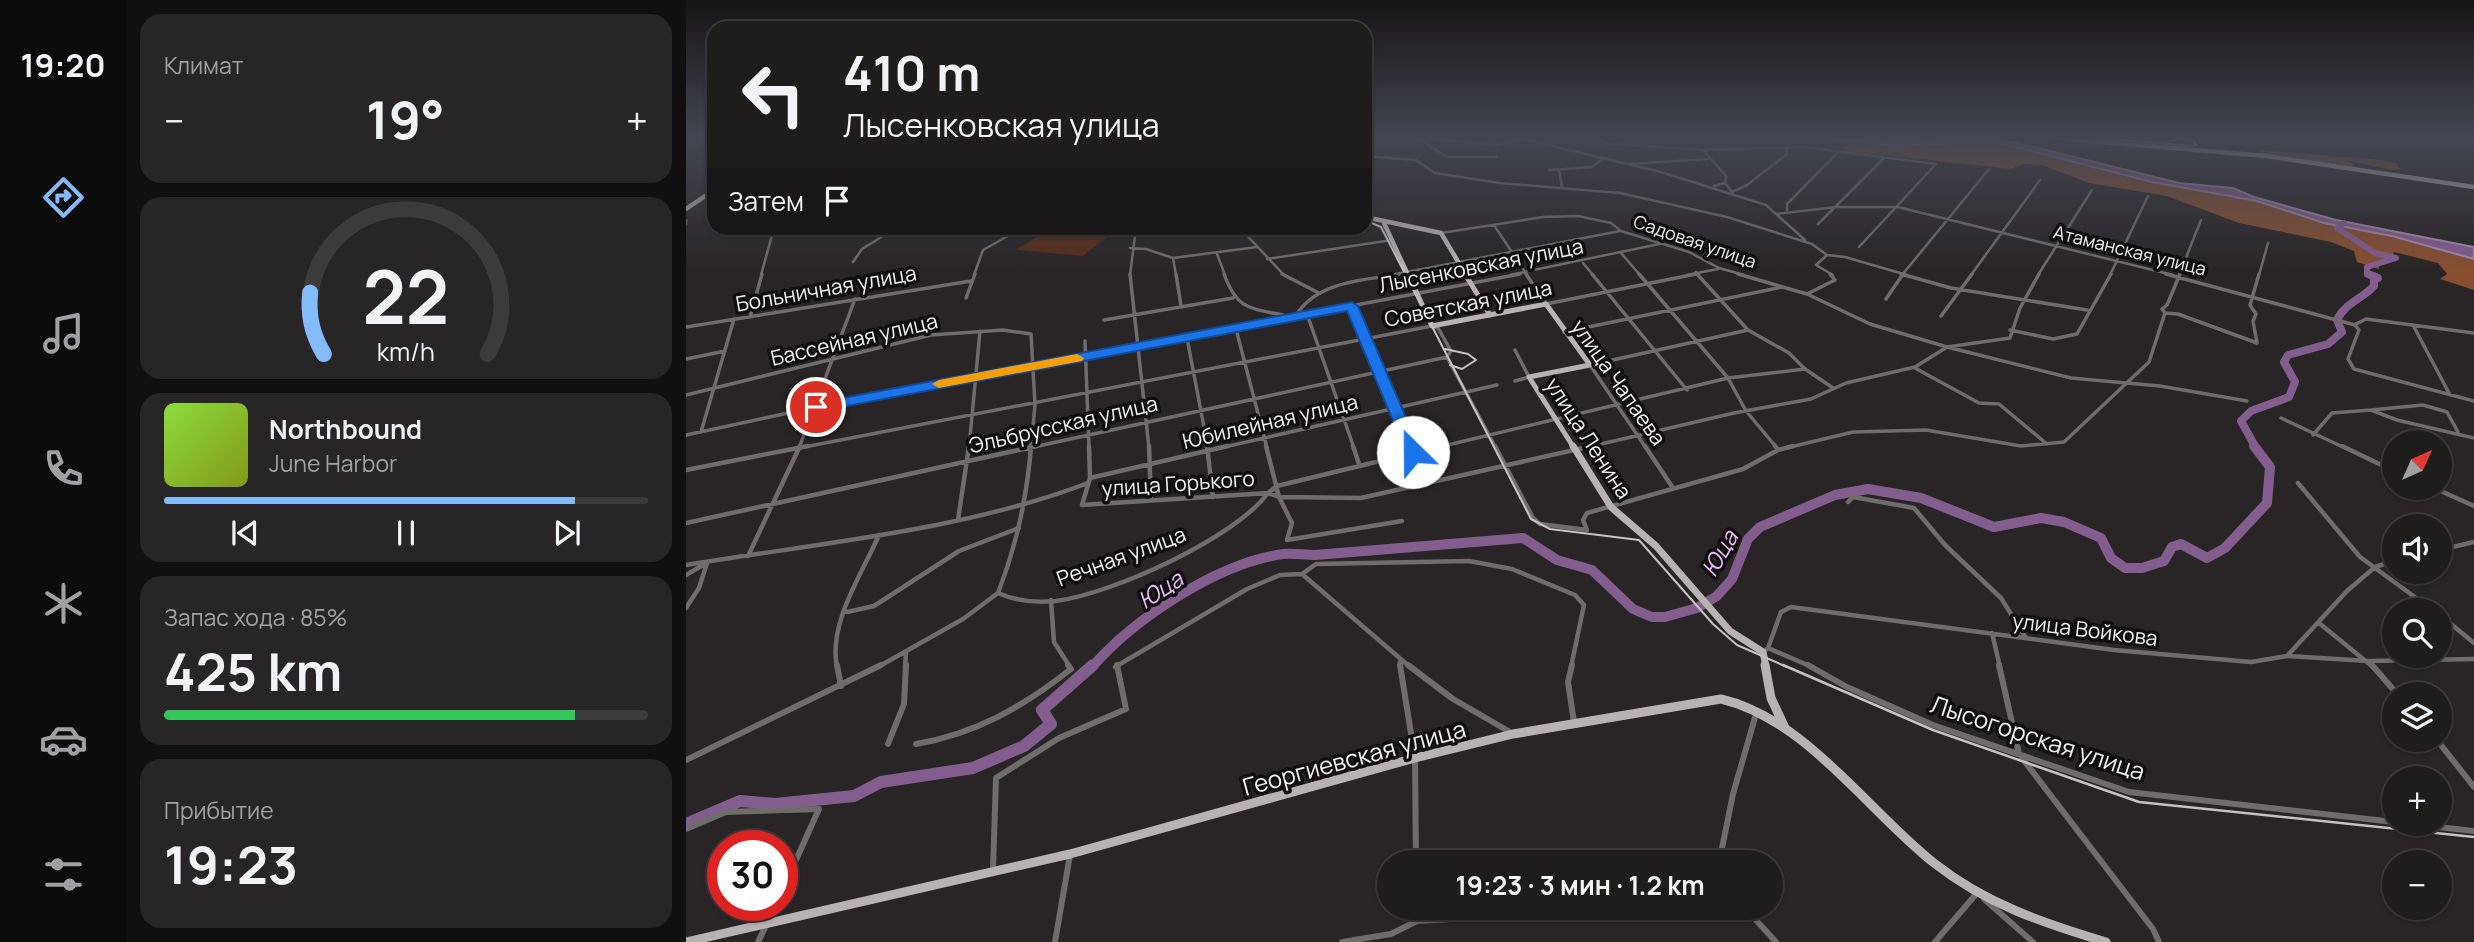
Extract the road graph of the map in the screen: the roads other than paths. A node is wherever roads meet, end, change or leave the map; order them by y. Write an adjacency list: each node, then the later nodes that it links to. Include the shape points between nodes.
1 (1497, 182): 14 (street)
2 (1561, 182): 14 (street)
3 (1697, 182): 12 (street)
4 (1752, 182): 16 (street)
5 (1808, 182): 22 (street, via 1787,204)
6 (1861, 182): 20 (street)
7 (1922, 182): 21 (street)
8 (1979, 182): 25 (street)
9 (2039, 182): 31 (street)
10 (2439, 182): 13 (main road)
11 (1725, 183): 12 (street); 16 (street)
12 (1713, 186): 16 (street)
13 (2474, 187)
14 (1562, 188): 41 (street, via 1666,203)
15 (2092, 190): 42 (street)
16 (1732, 192): 23 (street, via 1766,205)
17 (707, 194): 19 (main road)
18 (2148, 197): 52 (street)
19 (686, 207)
20 (1836, 207): 21 (street, Атаманская улица); 22 (street, Атаманская улица); 29 (street)
21 (1898, 207): 25 (street, Атаманская улица); 44 (street)
22 (1787, 211): 23 (street, Атаманская улица)
23 (1776, 214): 41 (street)
24 (1372, 219): 27 (main road, Садовая улица)
25 (1950, 219): 31 (street, Атаманская улица); 57 (street)
26 (2201, 220): 63 (street)
27 (1384, 223): 32 (main road, Садовая улица); 38 (main road)
28 (1494, 225): 30 (street, Садовая улица, via 1578,216 1611,223); 32 (street, Садовая улица); 46 (street, улица Чапаева)
29 (1818, 225)
30 (1621, 230): 39 (street, Садовая улица); 46 (street)
31 (2003, 232): 42 (street, Атаманская улица); 69 (street)
32 (1441, 233): 55 (main road)
33 (772, 235): 92 (street)
34 (885, 235): 53 (street, via 862,249)
35 (1008, 235): 64 (street, via 983,250)
36 (1134, 235): 45 (street)
37 (1246, 235): 43 (street)
38 (1392, 240): 51 (street); 61 (main road)
39 (1664, 243): 47 (street, Лысенковская улица); 56 (street, Садовая улица)
40 (2268, 243): 73 (street)
41 (1812, 244): 49 (street)
42 (2059, 246): 52 (street, Атаманская улица); 78 (street)
43 (1256, 247): 48 (street); 51 (street)
44 (1859, 247)
45 (1130, 248): 50 (street, via 1146,248); 88 (street)
46 (1512, 253): 55 (street); 59 (street, улица Чапаева)
47 (1621, 253): 54 (street, Лысенковская улица); 65 (street)
48 (1217, 254): 50 (street); 75 (street)
49 (1827, 256): 58 (street); 72 (street, via 1816,265 1835,280)
50 (1173, 258): 81 (street)
51 (1267, 259): 70 (street, via 1293,283)
52 (2118, 261): 63 (street, Атаманская улица); 83 (street)
53 (853, 262)
54 (1583, 262): 59 (street, Лысенковская улица); 68 (street)
55 (1458, 264): 61 (street); 66 (main road)
56 (1719, 268): 60 (street, Советская улица); 67 (street, Садовая улица)
57 (1906, 269): 58 (street); 62 (street)
58 (1890, 271): 62 (street)
59 (1526, 272): 66 (street, Лысенковская улица); 80 (street, улица Чапаева)
60 (1696, 272): 65 (street, Советская улица); 79 (street)
61 (1407, 273): 70 (street); 71 (main road)
62 (1902, 275): 69 (street); 77 (street)
63 (2179, 276): 73 (street, Атаманская улица); 85 (street, via 2162,309)
64 (971, 281): 74 (street); 76 (street, Больничная улица)
65 (1645, 283): 68 (street, Советская улица); 84 (street)
66 (1472, 284): 71 (street, Лысенковская улица); 89 (main road)
67 (1785, 286): 72 (street, Садовая улица); 79 (street)
68 (1605, 290): 80 (street, Советская улица); 94 (street)
69 (1962, 290): 78 (street); 91 (street)
70 (1317, 292): 86 (street)
71 (1416, 294): 82 (street, Лысенковская улица); 98 (main road)
72 (1807, 294): 111 (street, Садовая улица, via 1870,324)
73 (2253, 295): 85 (street, via 2250,305 2256,314 2257,343); 96 (street, Атаманская улица)
74 (966, 298)
75 (1233, 298): 81 (street); 90 (street, via 1249,307)
76 (856, 299): 92 (street, Больничная улица); 118 (street)
77 (1886, 299)
78 (2024, 299): 83 (street); 102 (street)
79 (1720, 300): 84 (street); 101 (street)
80 (1546, 304): 89 (main road, Советская улица); 104 (main road, улица Чапаева)
81 (1181, 306): 88 (street)
82 (1352, 306): 87 (street, Лысенковская улица); 107 (street)
83 (2087, 310): 102 (street, via 2077,334 2070,338)
84 (1671, 311): 94 (street); 109 (street)
85 (2165, 313): 131 (street, via 2149,362)
86 (1297, 314): 87 (street, Лысенковская улица); 90 (street, Лысенковская улица)
87 (1307, 314): 112 (street)
88 (1134, 315): 95 (street); 110 (street)
89 (1490, 315): 98 (main road, Советская улица)
90 (1289, 316): 100 (street, Лысенковская улица)
91 (1941, 316)
92 (750, 317): 93 (street, Больничная улица)
93 (734, 319): 99 (street, Больничная улица); 114 (street)
94 (1630, 319): 104 (street); 115 (street)
95 (1104, 320)
96 (2356, 325): 97 (street, Атаманская улица, via 2366,319); 141 (street, via 2359,331 2348,359 2354,369)
97 (2413, 325): 105 (street, Атаманская улица); 141 (street)
98 (1432, 326): 107 (street, Советская улица); 117 (street, via 1438,328 1451,351)
99 (686, 327)
100 (1236, 329): 106 (street, Лысенковская улица); 120 (street)
101 (1748, 330): 109 (street); 124 (street, via 1789,353)
102 (2010, 330): 111 (street, Садовая улица, via 2010,338)
103 (980, 331): 118 (street, Бассейная улица, via 931,335); 122 (street, Бассейная улица, via 1031,334); 127 (street)
104 (1563, 332): 121 (main road, улица Чапаева)
105 (2474, 334)
106 (1187, 338): 110 (street, Лысенковская улица); 126 (street)
107 (1364, 339): 112 (street, Советская улица); 125 (street)
108 (1085, 341): 116 (street)
109 (1698, 342): 115 (street); 129 (street)
110 (1138, 347): 116 (street, Лысенковская улица); 132 (street)
111 (1947, 347): 123 (street); 131 (street, Садовая улица, via 2071,377)
112 (1320, 348): 120 (street, Советская улица); 133 (street)
113 (1515, 350): 128 (street, улица Ленина)
114 (724, 351): 119 (street); 135 (street)
115 (1656, 351): 121 (street); 137 (street)
116 (1085, 356): 122 (street, Лысенковская улица); 140 (street)
117 (1447, 357): 125 (street, Эльбрусская улица); 138 (street)
118 (833, 358): 135 (street, Бассейная улица); 147 (street)
119 (686, 359)
120 (1245, 363): 126 (street, Советская улица); 142 (street)
121 (1590, 365): 128 (main road); 146 (street, улица Чапаева)
122 (1031, 367): 127 (street, Лысенковская улица); 145 (street)
123 (1914, 367): 136 (street); 166 (street, via 1979,403 1999,404)
124 (1805, 369): 129 (street, улица Горького); 136 (street)
125 (1377, 372): 133 (street, Эльбрусская улица); 149 (street)
126 (1193, 373): 132 (street, Советская улица); 148 (street)
127 (975, 377): 147 (street, Лысенковская улица); 152 (street)
128 (1529, 377): 130 (street); 154 (main road, улица Ленина)
129 (1728, 378): 137 (street, улица Горького); 151 (street)
130 (1515, 381)
131 (2126, 382): 143 (street, Садовая улица); 166 (street, via 2064,442)
132 (1142, 383): 140 (street, Советская улица); 155 (street)
133 (1329, 383): 142 (street, Эльбрусская улица); 156 (street)
134 (1497, 385): 138 (street, Юбилейная улица)
135 (715, 388): 139 (street, Бассейная улица); 157 (street)
136 (1833, 388): 151 (street, via 1824,396)
137 (1686, 390): 146 (street, улица Горького)
138 (1465, 392): 149 (street, Юбилейная улица); 161 (street)
139 (686, 395)
140 (1085, 395): 145 (street, Советская улица); 160 (street)
141 (2450, 395): 144 (street)
142 (1255, 398): 148 (street, Эльбрусская улица); 164 (street)
143 (2247, 401)
144 (2474, 401)
145 (1035, 405): 152 (street, Советская улица); 167 (street)
146 (1619, 405): 154 (street, улица Горького); 162 (street, улица Чапаева)
147 (816, 407): 157 (street, Лысенковская улица); 168 (street)
148 (1199, 410): 155 (street, Эльбрусская улица); 169 (street)
149 (1395, 410): 156 (street, Юбилейная улица); 172 (street)
150 (2371, 410): 158 (street); 158 (street, via 2423,405 2448,412); 163 (street, via 2355,416 2326,414)
151 (1746, 411): 162 (street); 171 (street)
152 (971, 417): 168 (street, Советская улица); 173 (street)
153 (2281, 418): 163 (street)
154 (1555, 420): 161 (street, улица Горького); 170 (main road, улица Ленина)
155 (1147, 421): 160 (street, Эльбрусская улица); 174 (street)
156 (1343, 421): 164 (street, Юбилейная улица); 175 (street)
157 (700, 433): 159 (street, Лысенковская улица)
158 (2458, 433): 165 (street)
159 (686, 435)
160 (1089, 435): 167 (street, Эльбрусская улица); 179 (street)
161 (1487, 435): 172 (street, улица Горького); 177 (street)
162 (1639, 435): 170 (street); 182 (street, улица Чапаева)
163 (2313, 435): 176 (street)
164 (1266, 438): 169 (street, Юбилейная улица); 181 (street)
165 (2474, 438)
166 (2047, 445): 171 (street, via 2021,446 1926,430 1853,432)
167 (1030, 448): 173 (street, Эльбрусская улица); 190 (street)
168 (800, 449): 178 (street, Советская улица); 189 (street)
169 (1210, 450): 174 (street, Юбилейная улица); 185 (street)
170 (1573, 450): 177 (street); 192 (main road, улица Ленина)
171 (1778, 450): 182 (street, via 1743,469)
172 (1413, 452): 175 (street, улица Горького)
173 (968, 462): 189 (street, Эльбрусская улица); 193 (street)
174 (1151, 464): 179 (street, Юбилейная улица); 187 (street)
175 (1359, 464): 181 (street, улица Горького)
176 (2382, 466)
177 (1504, 467): 186 (street, via 1361,498); 192 (street, via 1540,524 1587,530 1583,516)
178 (686, 470)
179 (1089, 480): 187 (street, улица Горького, via 1082,505); 190 (street, Юбилейная улица)
180 (2298, 483): 204 (street, via 2331,526)
181 (1277, 486): 183 (street, улица Горького); 186 (street)
182 (1672, 488): 192 (street)
183 (1268, 493): 185 (street, улица Горького); 186 (street); 209 (street, Речная улица, via 1264,503 1201,545 1108,585)
184 (2452, 496): 191 (street)
185 (1213, 497): 187 (street, улица Горького)
186 (1279, 497): 194 (street, via 1292,523 1287,540 1294,542)
187 (1151, 500)
188 (1848, 502): 215 (street, via 1853,497 1914,508 1944,545 2004,599)
189 (773, 505): 195 (street, Эльбрусская улица); 200 (street)
190 (1026, 505): 193 (street, Юбилейная улица); 196 (street)
191 (2474, 506)
192 (1611, 507): 217 (main road, улица Ленина, via 1656,546 1715,616 1750,646)
193 (958, 520): 197 (street, Юбилейная улица)
194 (1402, 521)
195 (686, 523)
196 (1020, 528): 207 (street); 211 (street, via 959,551 874,606)
197 (879, 535): 200 (street, Юбилейная улица); 211 (street)
198 (2474, 542): 199 (street)
199 (2452, 547)
200 (748, 556): 201 (street, Юбилейная улица)
201 (707, 563): 202 (street, Юбилейная улица); 206 (street); 210 (street)
202 (686, 565)
203 (2382, 565): 204 (street)
204 (2375, 567): 208 (street); 212 (street)
205 (1302, 574): 221 (street); 227 (street, via 1317,564 1469,561 1512,569 1575,595 1584,605 1568,682); 245 (street, via 1280,575 1247,589 1115,666 1126,709 1059,738 996,778)
206 (686, 575)
207 (998, 593): 209 (street, Речная улица); 218 (street)
208 (2417, 598)
209 (1051, 600): 231 (street, Речная улица, via 1054,642 1071,669 1017,709 983,726 949,740)
210 (686, 608)
211 (846, 612): 224 (street, via 836,631 834,651)
212 (2319, 623): 219 (street); 222 (street)
213 (2452, 625): 216 (street)
214 (1992, 633): 215 (street, улица Войкова); 217 (street, улица Войкова, via 1788,607 1779,614); 233 (street)
215 (2025, 638): 219 (street, улица Войкова, via 2251,662)
216 (2474, 643)
217 (1766, 650): 225 (main road); 233 (street, Лысогорская улица, via 1815,668 1933,725)
218 (906, 653): 224 (street); 230 (street, via 904,704)
219 (2287, 656): 222 (street, улица Войкова)
220 (2474, 659): 222 (street, улица Войкова)
221 (1400, 660): 229 (street, via 1459,704); 234 (street)
222 (2368, 661): 223 (street)
223 (2387, 682)
224 (841, 686): 235 (street)
225 (1771, 698): 226 (main road); 228 (main road)
226 (1757, 710): 227 (main road, Георгиевская улица, via 1721,699); 228 (main road, Георгиевская улица); 242 (street)
227 (1574, 722): 229 (main road, Георгиевская улица)
228 (1786, 730): 246 (main road, Георгиевская улица, via 1911,844)
229 (1513, 734): 234 (main road, Георгиевская улица)
230 (888, 744)
231 (916, 744)
232 (2446, 752): 236 (street)
233 (2019, 754): 237 (street, Лысогорская улица, via 2129,792); 260 (street)
234 (1415, 758): 241 (street); 243 (main road, Георгиевская улица)
235 (686, 760)
236 (2474, 787)
237 (2382, 821)
238 (2452, 829): 240 (street)
239 (686, 830): 244 (street, via 726,812 819,809)
240 (2474, 831)
241 (1416, 850)
242 (1722, 850)
243 (1070, 854): 245 (main road, Георгиевская улица); 254 (street)
244 (798, 856)
245 (993, 869): 251 (main road, Георгиевская улица)
246 (1976, 893): 257 (street); 258 (street, Георгиевская улица); 259 (main road, Георгиевская улица, via 2031,918)
247 (1434, 920): 250 (street)
248 (1756, 920): 256 (street)
249 (769, 921): 251 (street)
250 (1417, 921): 255 (street, via 1391,934)
251 (768, 924): 252 (main road, Георгиевская улица); 253 (street)
252 (686, 942)
253 (758, 942)
254 (1055, 942)
255 (1342, 942)
256 (1776, 942)
257 (1935, 942)
258 (2034, 942)
259 (2106, 942)
260 (2159, 942)

